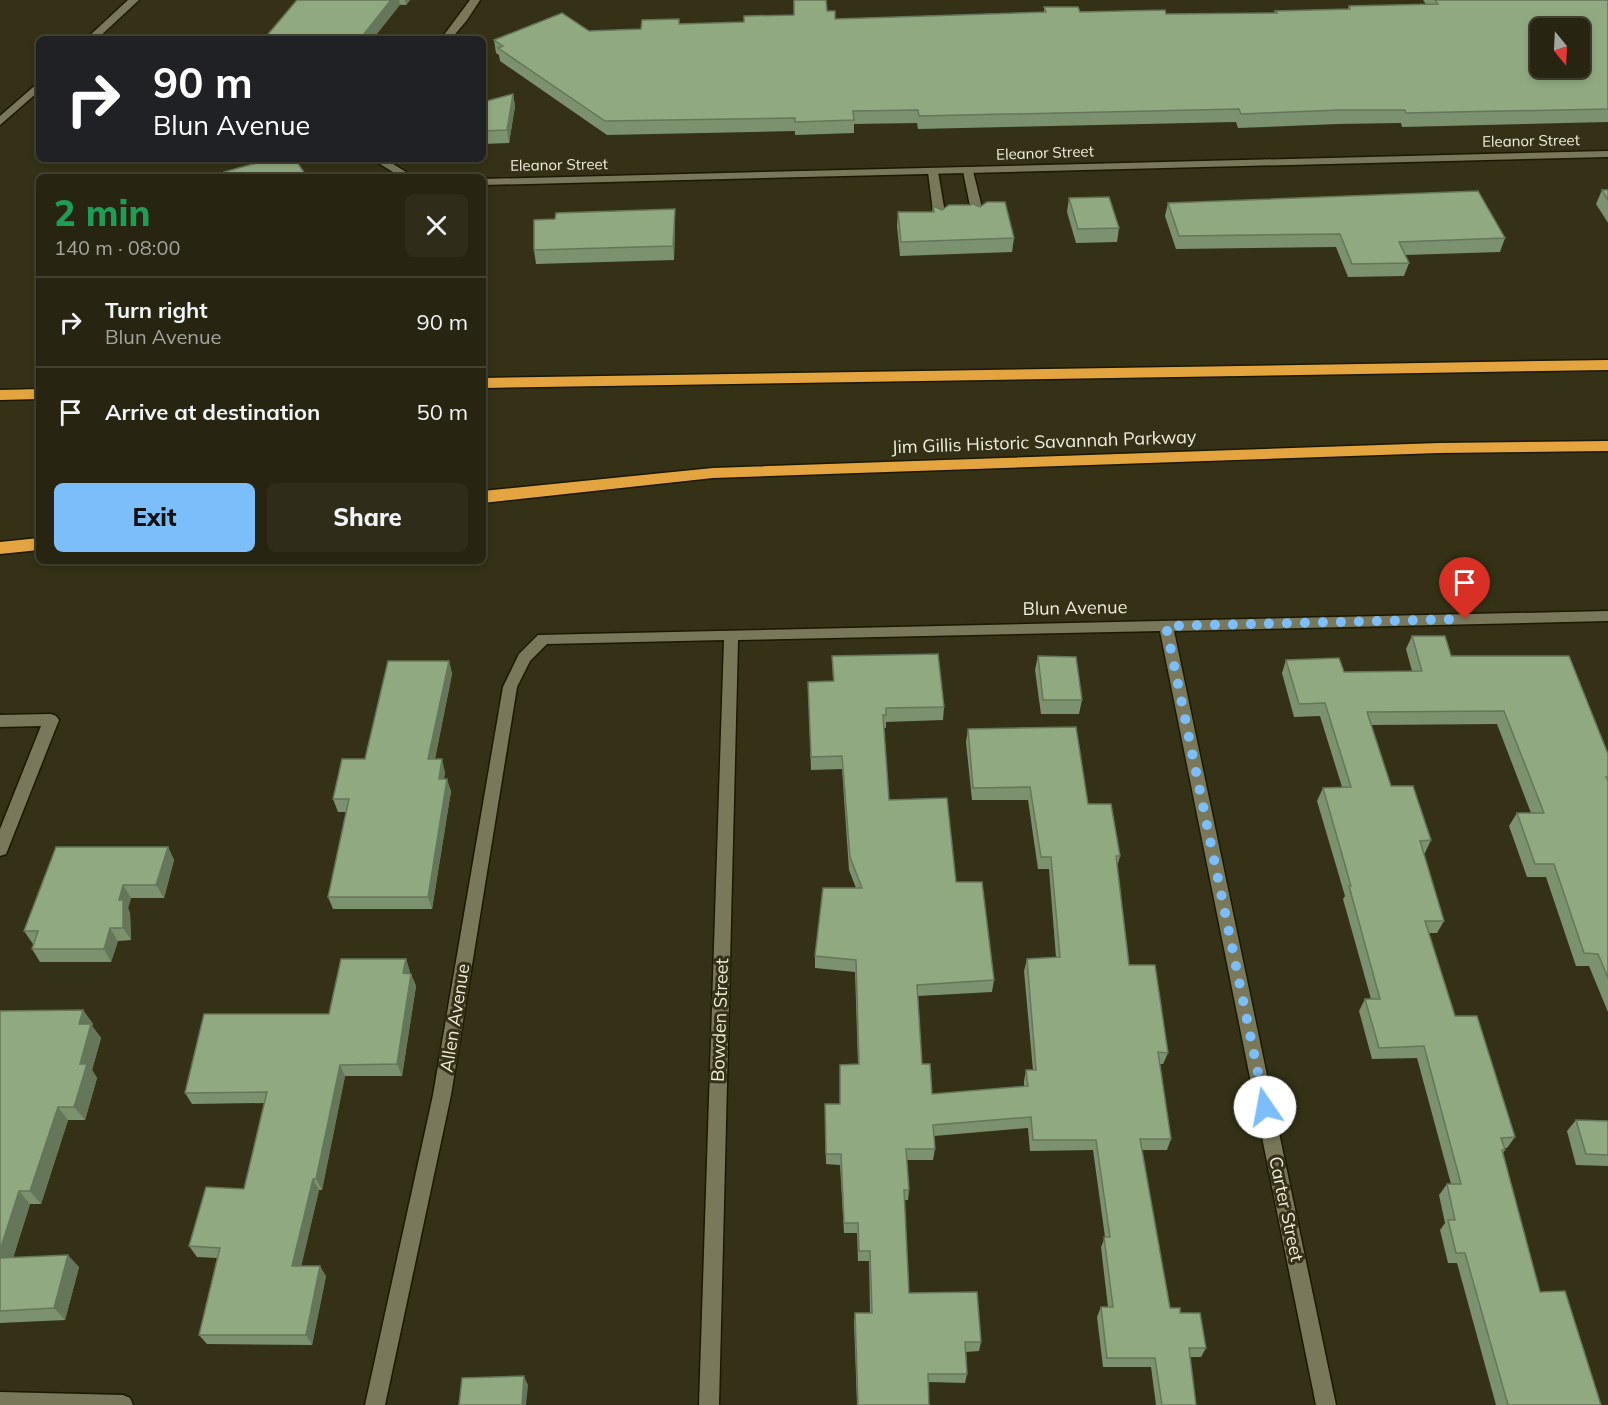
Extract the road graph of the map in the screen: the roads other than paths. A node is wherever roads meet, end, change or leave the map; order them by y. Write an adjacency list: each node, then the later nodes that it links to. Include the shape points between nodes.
1 (135, 0): 3 (street)
2 (474, 0): 4 (street)
3 (94, 36)
4 (449, 36)
5 (36, 88): 6 (street)
6 (0, 122)
7 (1608, 154): 9 (street, Eleanor Street)
8 (382, 162): 11 (street)
9 (968, 171): 10 (street, Eleanor Street); 13 (street)
10 (933, 172): 12 (street, Eleanor Street); 14 (street)
11 (404, 174)
12 (486, 182)
13 (978, 216)
14 (940, 219)
15 (1608, 365): 16 (highway)
16 (486, 383)
17 (36, 394): 18 (highway)
18 (0, 395)
19 (1608, 446): 20 (highway, Jim Gillis Historic Savannah Parkway, via 1439,448 713,473)
20 (486, 497)
21 (36, 544): 22 (highway)
22 (0, 548)
23 (1607, 620): 24 (street, Blun Avenue)
24 (1166, 626): 25 (street, Blun Avenue); 33 (street, Carter Street)
25 (730, 635): 26 (street, Blun Avenue); 32 (street, Bowden Street)
26 (543, 639): 31 (street, Allen Avenue, via 524,658 510,687 442,1095)
27 (0, 721): 28 (street, via 51,720)
28 (0, 849)
29 (0, 1402): 30 (street)
30 (123, 1405)
31 (375, 1405)
32 (709, 1405)
33 (1326, 1405)

